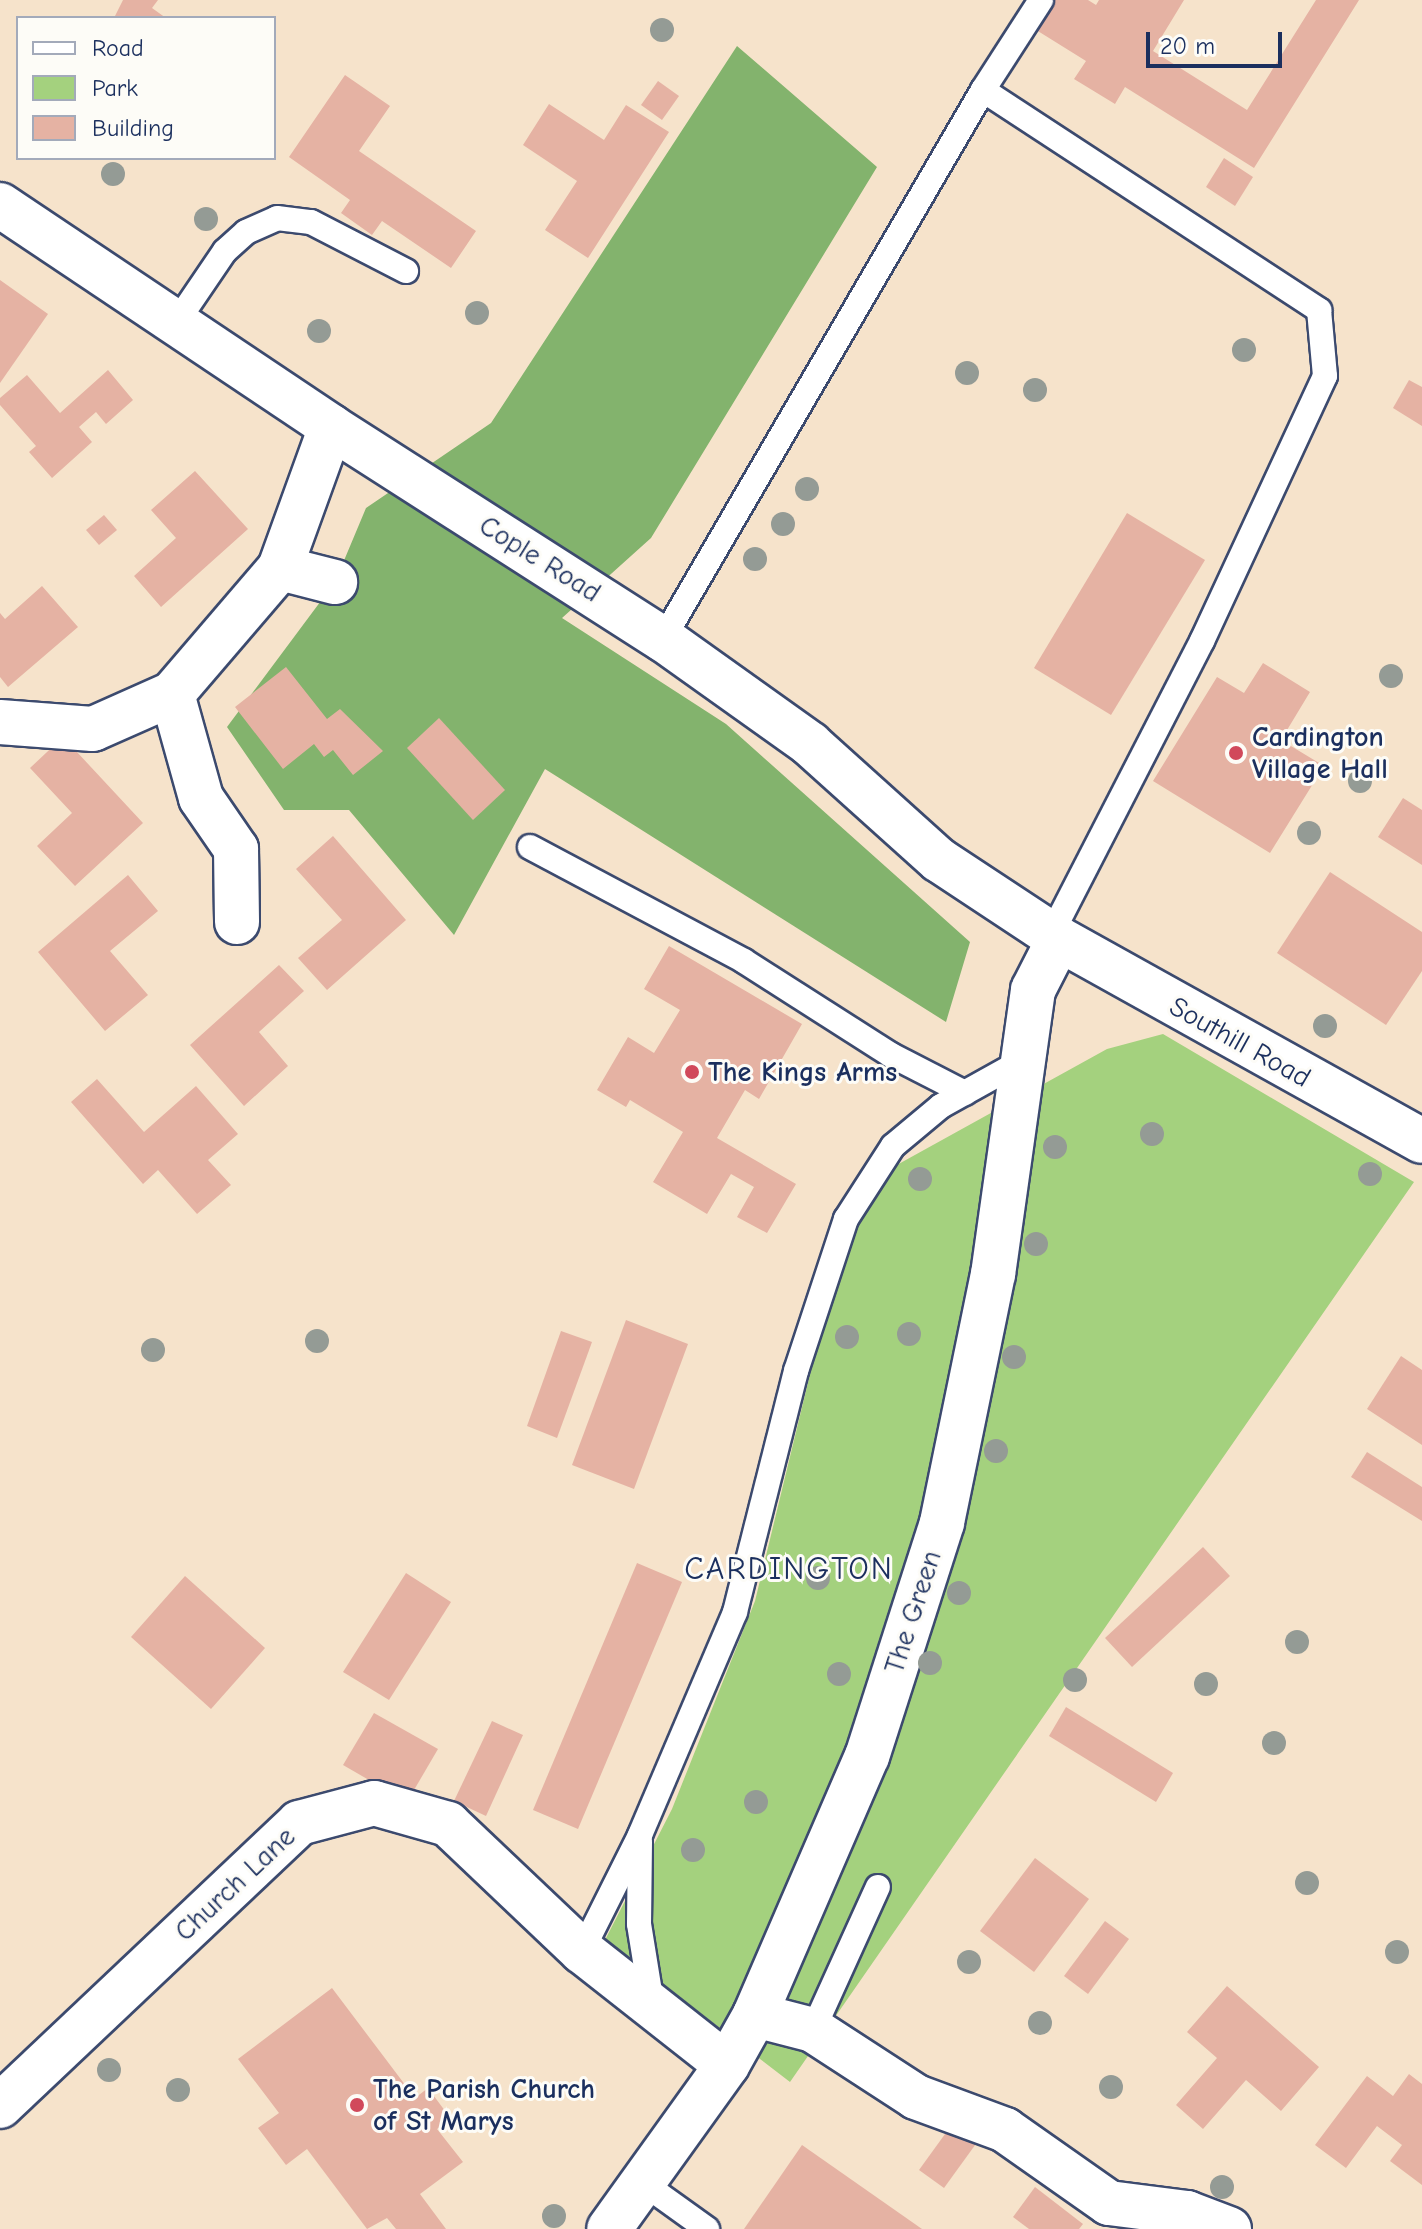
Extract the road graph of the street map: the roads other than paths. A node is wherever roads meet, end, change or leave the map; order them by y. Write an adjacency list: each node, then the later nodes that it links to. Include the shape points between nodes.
1 (1041, 0): 2 (lane)
2 (983, 90): 9 (lane); 14 (lane, via 1319,310 1325,376 1202,641)
3 (0, 205): 5 (street, Cople Road)
4 (406, 271): 5 (lane, via 311,222 277,218 246,232 225,251)
5 (176, 323): 6 (street, Cople Road)
6 (331, 427): 7 (street); 9 (street, Cople Road)
7 (280, 568): 8 (street); 10 (street)
8 (335, 582)
9 (663, 639): 14 (street, Cople Road, via 810,744 939,860)
10 (172, 694): 11 (street, via 93,729); 13 (street, via 201,798 236,849)
11 (0, 722)
12 (530, 847): 16 (lane, via 744,961 891,1055)
13 (237, 922)
14 (1055, 937): 15 (street, The Green, via 1033,990); 17 (street, Southill Road)
15 (1020, 1062): 16 (lane); 22 (street, The Green, via 993,1274 942,1523 867,1756)
16 (965, 1093): 18 (lane, via 893,1146 846,1219 796,1371 735,1612)
17 (1422, 1141)
18 (640, 1835): 20 (lane); 21 (lane, via 639,1924)
19 (878, 1887): 23 (lane)
20 (582, 1951): 21 (street, Church Lane); 25 (street, Church Lane, via 448,1824 374,1803 299,1823)
21 (652, 2007): 24 (street, Church Lane)
22 (755, 2015): 23 (street); 24 (street, The Green)
23 (813, 2030): 29 (street, via 916,2097 1005,2130 1109,2203 1187,2213)
24 (727, 2065): 26 (street, The Green)
25 (0, 2106)
26 (643, 2183): 27 (street, The Green); 28 (lane)
27 (609, 2229)
28 (707, 2229)
29 (1229, 2229)

